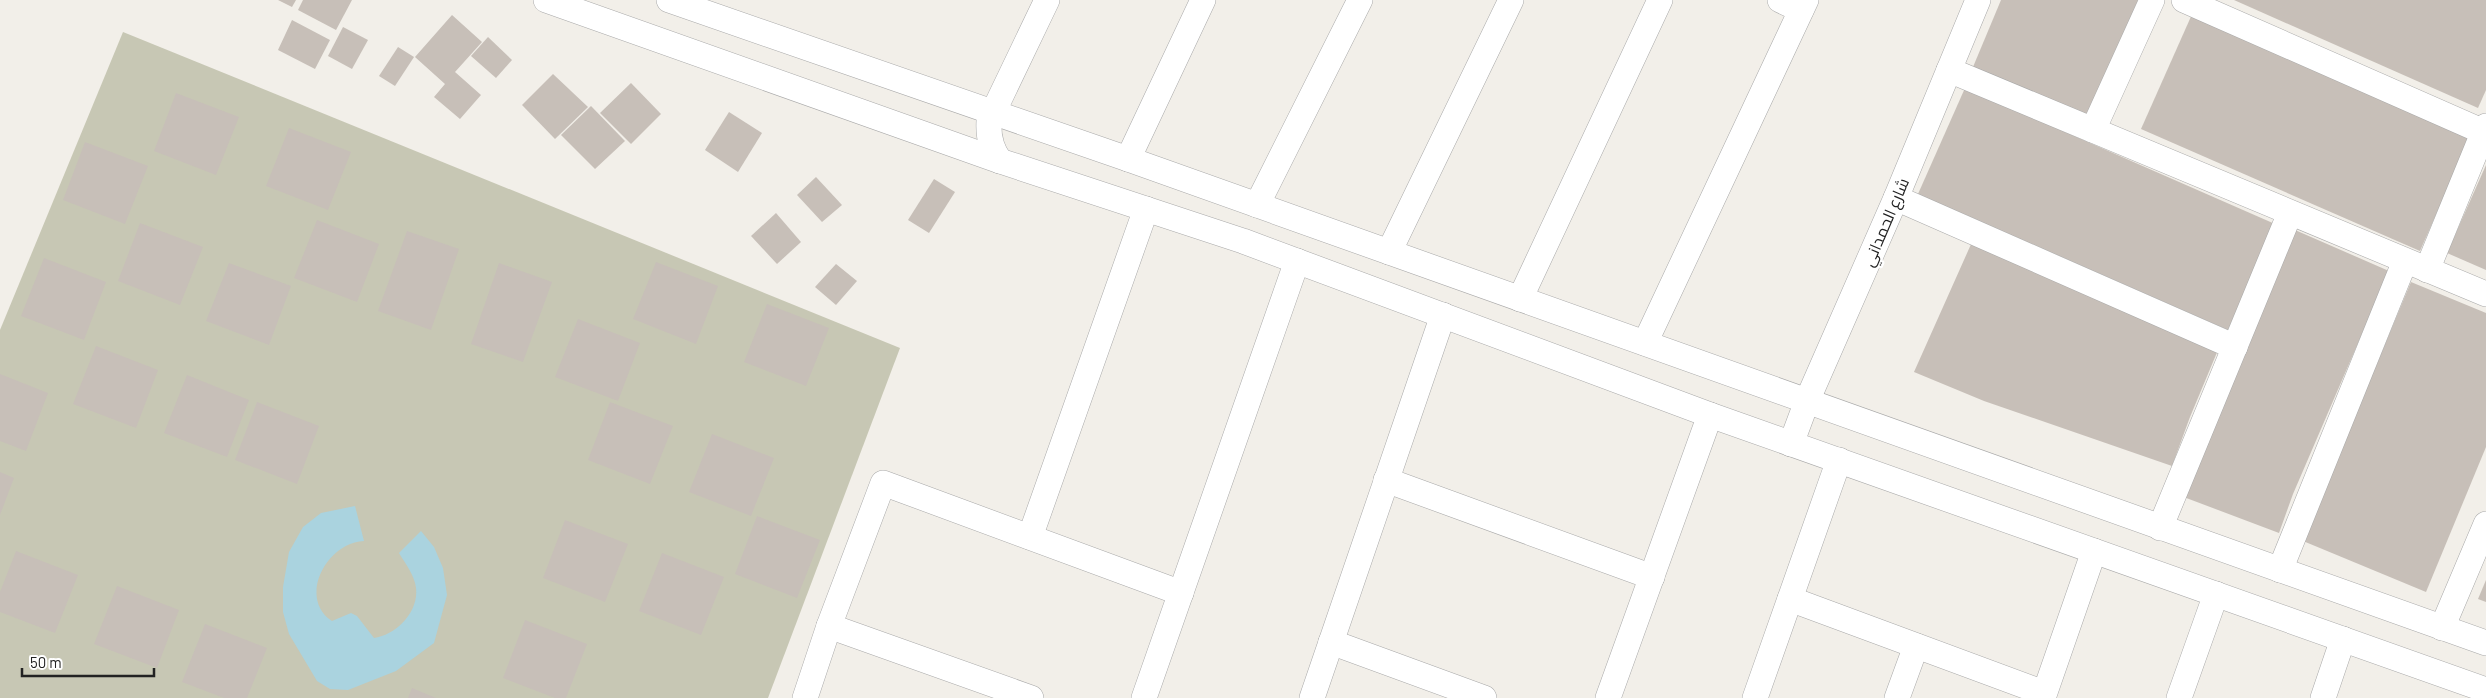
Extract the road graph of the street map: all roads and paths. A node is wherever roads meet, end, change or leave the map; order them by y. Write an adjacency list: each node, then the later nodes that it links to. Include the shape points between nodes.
1 (546, 0): 17 (street)
2 (669, 0): 13 (street)
3 (1047, 0): 13 (street)
4 (1203, 0): 16 (street)
5 (1360, 0): 19 (street)
6 (1511, 0): 22 (street)
7 (1660, 0): 26 (street)
8 (1978, 0): 12 (street, شارع الحمداني)
9 (2152, 0): 15 (street)
10 (2184, 0): 14 (street)
11 (1795, 3): 28 (street)
12 (1949, 70): 15 (street); 18 (street, شارع الحمداني)
13 (992, 113): 16 (street); 17 (street, via 989,138)
14 (2485, 129): 24 (street)
15 (2093, 130): 21 (street)
16 (1128, 158): 19 (street)
17 (1000, 161): 20 (street)
18 (1896, 198): 29 (street); 30 (street, شارع الحمداني)
19 (1257, 205): 22 (street)
20 (1146, 209): 23 (street); 37 (street)
21 (2290, 213): 24 (street); 29 (street)
22 (1389, 252): 26 (street)
23 (1297, 262): 27 (street); 41 (street)
24 (2416, 265): 25 (street); 39 (street)
25 (2486, 294)
26 (1520, 298): 28 (street)
27 (1443, 315): 31 (street); 34 (street)
28 (1645, 343): 30 (street)
29 (2235, 347): 36 (street)
30 (1807, 401): 32 (street, شارع الحمداني); 36 (street)
31 (1710, 415): 32 (street); 40 (street)
32 (1791, 444): 33 (street)
33 (1839, 460): 38 (street); 43 (street)
34 (1386, 480): 40 (street); 47 (street)
35 (2486, 524): 45 (street)
36 (2160, 528): 39 (street)
37 (1030, 537): 41 (street); 44 (street, via 883,483)
38 (2094, 551): 42 (street); 51 (street)
39 (2280, 570): 45 (street)
40 (1652, 577): 57 (street)
41 (1181, 593): 54 (street)
42 (2216, 594): 46 (street); 60 (street)
43 (1790, 599): 49 (street); 58 (street)
44 (829, 626): 52 (street); 53 (street)
45 (2442, 628): 48 (street)
46 (2343, 639): 50 (street); 61 (street)
47 (1331, 642): 55 (street); 56 (street)
48 (2486, 643)
49 (1916, 646): 51 (street); 59 (street)
50 (2480, 692)
51 (2043, 696)
52 (806, 698)
53 (1031, 698)
54 (1144, 698)
55 (1312, 698)
56 (1484, 698)
57 (1608, 698)
58 (1754, 698)
59 (1897, 698)
60 (2179, 698)
61 (2323, 698)

